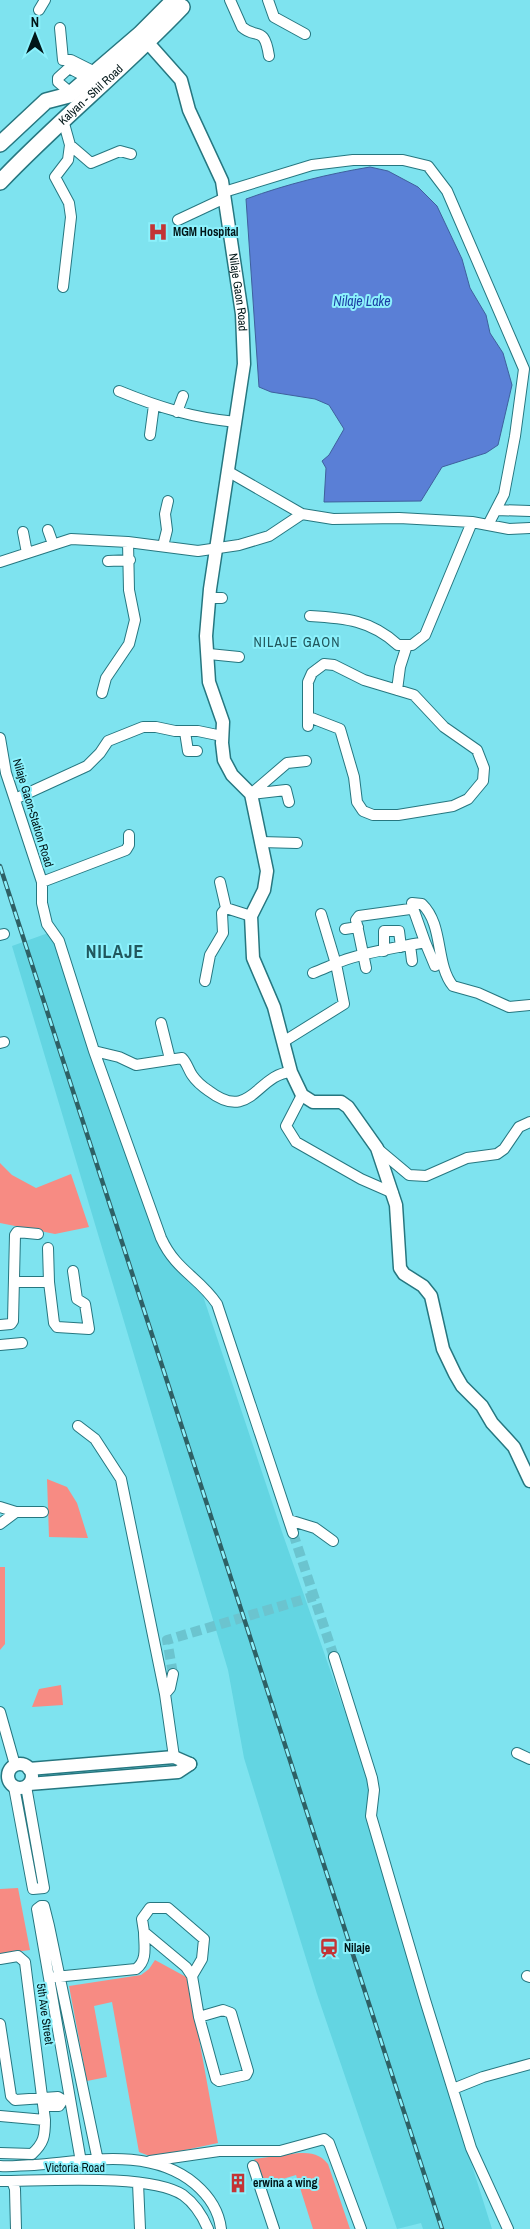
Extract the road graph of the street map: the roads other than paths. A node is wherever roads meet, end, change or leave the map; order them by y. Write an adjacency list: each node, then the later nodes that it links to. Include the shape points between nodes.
1 (45, 0): 5 (street)
2 (230, 0): 9 (street, via 242,27 264,39)
3 (268, 0): 7 (street, via 274,17)
4 (178, 4): 8 (main road, Kalyan - Shil Road)
5 (39, 10)
6 (60, 28): 10 (street, via 58,60 71,60)
7 (306, 34)
8 (144, 38): 10 (main road, Kalyan - Shil Road); 11 (main road, Kalyan - Shil Road); 16 (street, Nilaje Gaon Road, via 181,80 188,110 222,181)
9 (269, 56)
10 (91, 75): 12 (main road, Kalyan - Shil Road, via 64,95 46,101)
11 (63, 120): 13 (street); 15 (main road, Kalyan - Shil Road)
12 (0, 144)
13 (70, 145): 14 (street, via 91,163 120,151); 18 (street, via 68,160 55,177 69,204 71,217)
14 (131, 154)
15 (0, 182)
16 (225, 195): 17 (street); 23 (street, Nilaje Gaon Road, via 242,314 244,364); 27 (street, via 312,165 403,160 428,166 447,192 524,369 504,494)
17 (178, 220)
18 (63, 287)
19 (118, 391): 21 (street)
20 (183, 396): 22 (street)
21 (154, 405): 22 (street); 24 (street)
22 (177, 412): 23 (street, via 200,419)
23 (236, 422): 25 (street, Nilaje Gaon Road)
24 (150, 435)
25 (229, 472): 29 (street); 38 (street, Nilaje Gaon Road)
26 (168, 501): 37 (street)
27 (496, 510): 28 (street); 31 (street)
28 (530, 511)
29 (302, 514): 30 (street, via 333,519); 38 (street, via 270,536)
30 (472, 522): 31 (street); 44 (street, via 425,635)
31 (489, 523): 32 (street, via 509,529)
32 (530, 528)
33 (48, 530): 36 (street)
34 (23, 532): 39 (street)
35 (128, 542): 36 (street, via 71,539); 37 (street); 40 (street)
36 (53, 544): 39 (street)
37 (163, 546): 38 (street, via 198,551)
38 (216, 548): 45 (street, Nilaje Gaon Road, via 216,598 206,636)
39 (27, 553): 42 (street)
40 (130, 560): 41 (street); 48 (street, via 129,590 134,620 129,644 106,678)
41 (108, 561)
42 (0, 562)
43 (310, 616): 44 (street, via 348,619 384,632 398,645)
44 (408, 645): 47 (street, via 400,667)
45 (209, 654): 46 (street); 50 (street, Nilaje Gaon Road, via 209,682 223,722)
46 (239, 657)
47 (397, 690): 47 (street, via 414,695 444,726 477,750 484,768 483,780 468,799 453,806 398,815 373,814 363,810 358,802 343,733 340,729 309,721 308,682 312,673 324,664)
48 (102, 693)
49 (186, 732): 50 (street); 52 (street, via 188,751); 55 (street, via 149,726 108,741 87,766)
50 (222, 736): 54 (street, Nilaje Gaon Road, via 224,760 232,775)
51 (0, 738): 55 (street, Nilaje Gaon-Station Road, via 6,774)
52 (197, 751)
53 (306, 762): 54 (street, via 287,763)
54 (251, 794): 56 (street, via 286,790); 58 (street)
55 (16, 799): 60 (street, Nilaje Gaon-Station Road)
56 (289, 802)
57 (129, 834): 60 (street, via 126,850)
58 (261, 842): 59 (street); 65 (street, via 266,882)
59 (297, 843)
60 (42, 882): 82 (street, Nilaje Gaon-Station Road, via 47,924 59,941)
61 (220, 882): 63 (street)
62 (412, 902): 79 (street, via 422,904 433,921 453,986 510,1007)
63 (226, 908): 65 (street); 77 (street, via 222,913 223,933 210,955)
64 (321, 914): 73 (street)
65 (251, 916): 81 (street, via 253,958 274,1007)
66 (358, 927): 67 (street); 68 (street, via 356,920 359,916 410,909 414,911); 71 (street)
67 (345, 929)
68 (425, 942): 69 (street); 74 (street)
69 (405, 946): 70 (street); 70 (street, via 399,931 384,931); 72 (street)
70 (384, 951): 71 (street)
71 (363, 956): 73 (street); 75 (street)
72 (412, 962)
73 (333, 965): 76 (street); 78 (street); 81 (street, via 344,1004)
74 (435, 966)
75 (366, 968)
76 (313, 972)
77 (204, 981)
78 (334, 984)
79 (530, 1005)
80 (161, 1023): 83 (street)
81 (283, 1042): 84 (street)
82 (94, 1051): 83 (street, via 120,1057 136,1065); 102 (street, via 160,1238 175,1263 210,1293 217,1304)
83 (170, 1059): 84 (street, via 182,1058 191,1074 209,1091 225,1101 234,1102 251,1097 278,1074)
84 (291, 1072): 85 (street)
85 (302, 1094): 87 (street, via 313,1102 340,1102 348,1107); 88 (street, via 286,1126 296,1142)
86 (530, 1122): 87 (street, via 519,1127 497,1154 467,1158 426,1176 410,1175)
87 (377, 1148): 88 (street)
88 (393, 1193): 98 (street, via 400,1268 431,1296 444,1349 455,1374 514,1447)
89 (38, 1234): 92 (street, via 17,1232 15,1235)
90 (48, 1248): 93 (street)
91 (73, 1271): 93 (street, via 77,1299 85,1304 89,1328 57,1327)
92 (14, 1282): 93 (street); 94 (street, via 13,1321)
93 (49, 1282)
94 (0, 1325)
95 (22, 1343): 96 (street)
96 (0, 1345)
97 (78, 1426): 108 (street, via 95,1438 121,1479)
98 (530, 1481)
99 (0, 1507): 100 (street)
100 (16, 1512): 101 (street); 103 (street)
101 (43, 1512)
102 (289, 1520): 104 (street); 105 (street, via 315,1528)
103 (0, 1524)
104 (293, 1533)
105 (333, 1541)
106 (334, 1657): 122 (street, via 372,1778 373,1825)
107 (173, 1674): 108 (street)
108 (165, 1694): 111 (street)
109 (0, 1712): 113 (street)
110 (517, 1754): 112 (street)
111 (174, 1757): 113 (street, via 29,1769 23,1765); 113 (street, via 190,1764 178,1772)
112 (530, 1759)
113 (13, 1778): 113 (street, via 44,1888 34,1889)
114 (144, 1932): 116 (street, via 186,1967); 116 (street, via 142,1919 150,1908 159,1906 168,1908 204,1939 202,1959); 117 (street, via 145,1958 136,1969 91,1975 85,1979)
115 (0, 1959): 125 (street, 5th Ave Street, via 18,1956 25,1962)
116 (192, 1976): 119 (street)
117 (60, 1980): 118 (street); 118 (street, via 42,1906 37,1909); 123 (street)
118 (49, 1982): 124 (street)
119 (199, 2017): 119 (street, via 216,2079 220,2081 246,2075 248,2071 231,2014 223,2010)
120 (0, 2030): 125 (street, via 11,2096 15,2100)
121 (530, 2064): 122 (street)
122 (453, 2089): 143 (street, via 471,2148)
123 (85, 2094): 124 (street); 129 (street)
124 (67, 2100): 125 (street, via 58,2097); 131 (street)
125 (44, 2102): 127 (street)
126 (0, 2116): 127 (street)
127 (45, 2120): 128 (street, via 45,2138 32,2154)
128 (0, 2153)
129 (98, 2161): 130 (street); 131 (street)
130 (150, 2161): 140 (street, via 174,2170 201,2188 220,2218); 142 (street, via 220,2152 280,2150 324,2139 329,2143)
131 (81, 2162): 132 (street)
132 (0, 2166)
133 (253, 2166): 141 (street)
134 (0, 2181): 135 (street, Victoria Road)
135 (12, 2181): 136 (street, Victoria Road); 137 (street)
136 (138, 2183): 138 (street); 139 (street, Victoria Road, via 159,2185 183,2195 196,2208)
137 (16, 2229)
138 (140, 2229)
139 (208, 2229)
140 (221, 2229)
141 (274, 2229)
142 (361, 2229)
143 (508, 2229)

